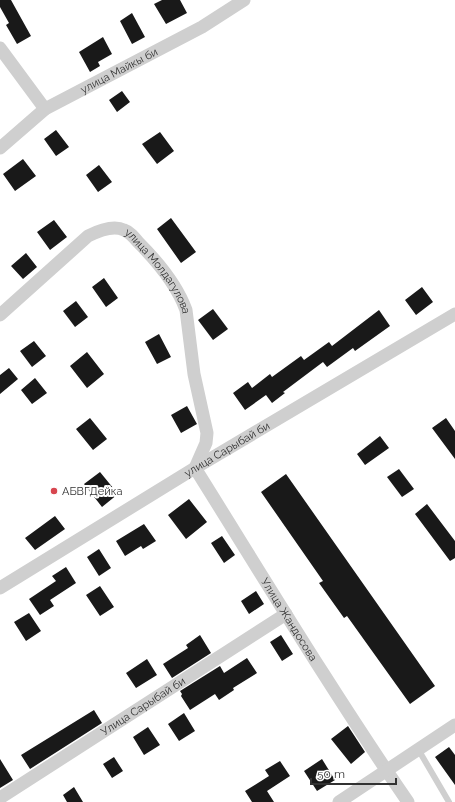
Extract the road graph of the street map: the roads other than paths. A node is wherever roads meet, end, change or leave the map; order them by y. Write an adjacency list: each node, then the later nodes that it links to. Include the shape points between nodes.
1 (244, 0): 3 (street, улица Майкы би, via 202,27)
2 (0, 48): 3 (street)
3 (45, 109): 4 (street, улица Майкы би)
4 (0, 148)
5 (455, 314): 7 (street, улица Сарыбай би)
6 (0, 315): 7 (street, улица Молдагулова, via 88,236 97,231 117,228 129,232 156,260 183,301 186,310 194,374 207,433 206,443)
7 (195, 468): 8 (street, улица Сарыбай би); 9 (street, Улица Жандосова)
8 (0, 588)
9 (286, 614): 12 (street, Улица Жандосова); 13 (street, Улица Сарыбай би)
10 (455, 725): 11 (street)
11 (418, 749): 12 (street); 16 (lane)
12 (386, 770): 14 (street); 15 (street, Улица Жандосова)
13 (0, 798)
14 (339, 802)
15 (408, 802)
16 (448, 802)

